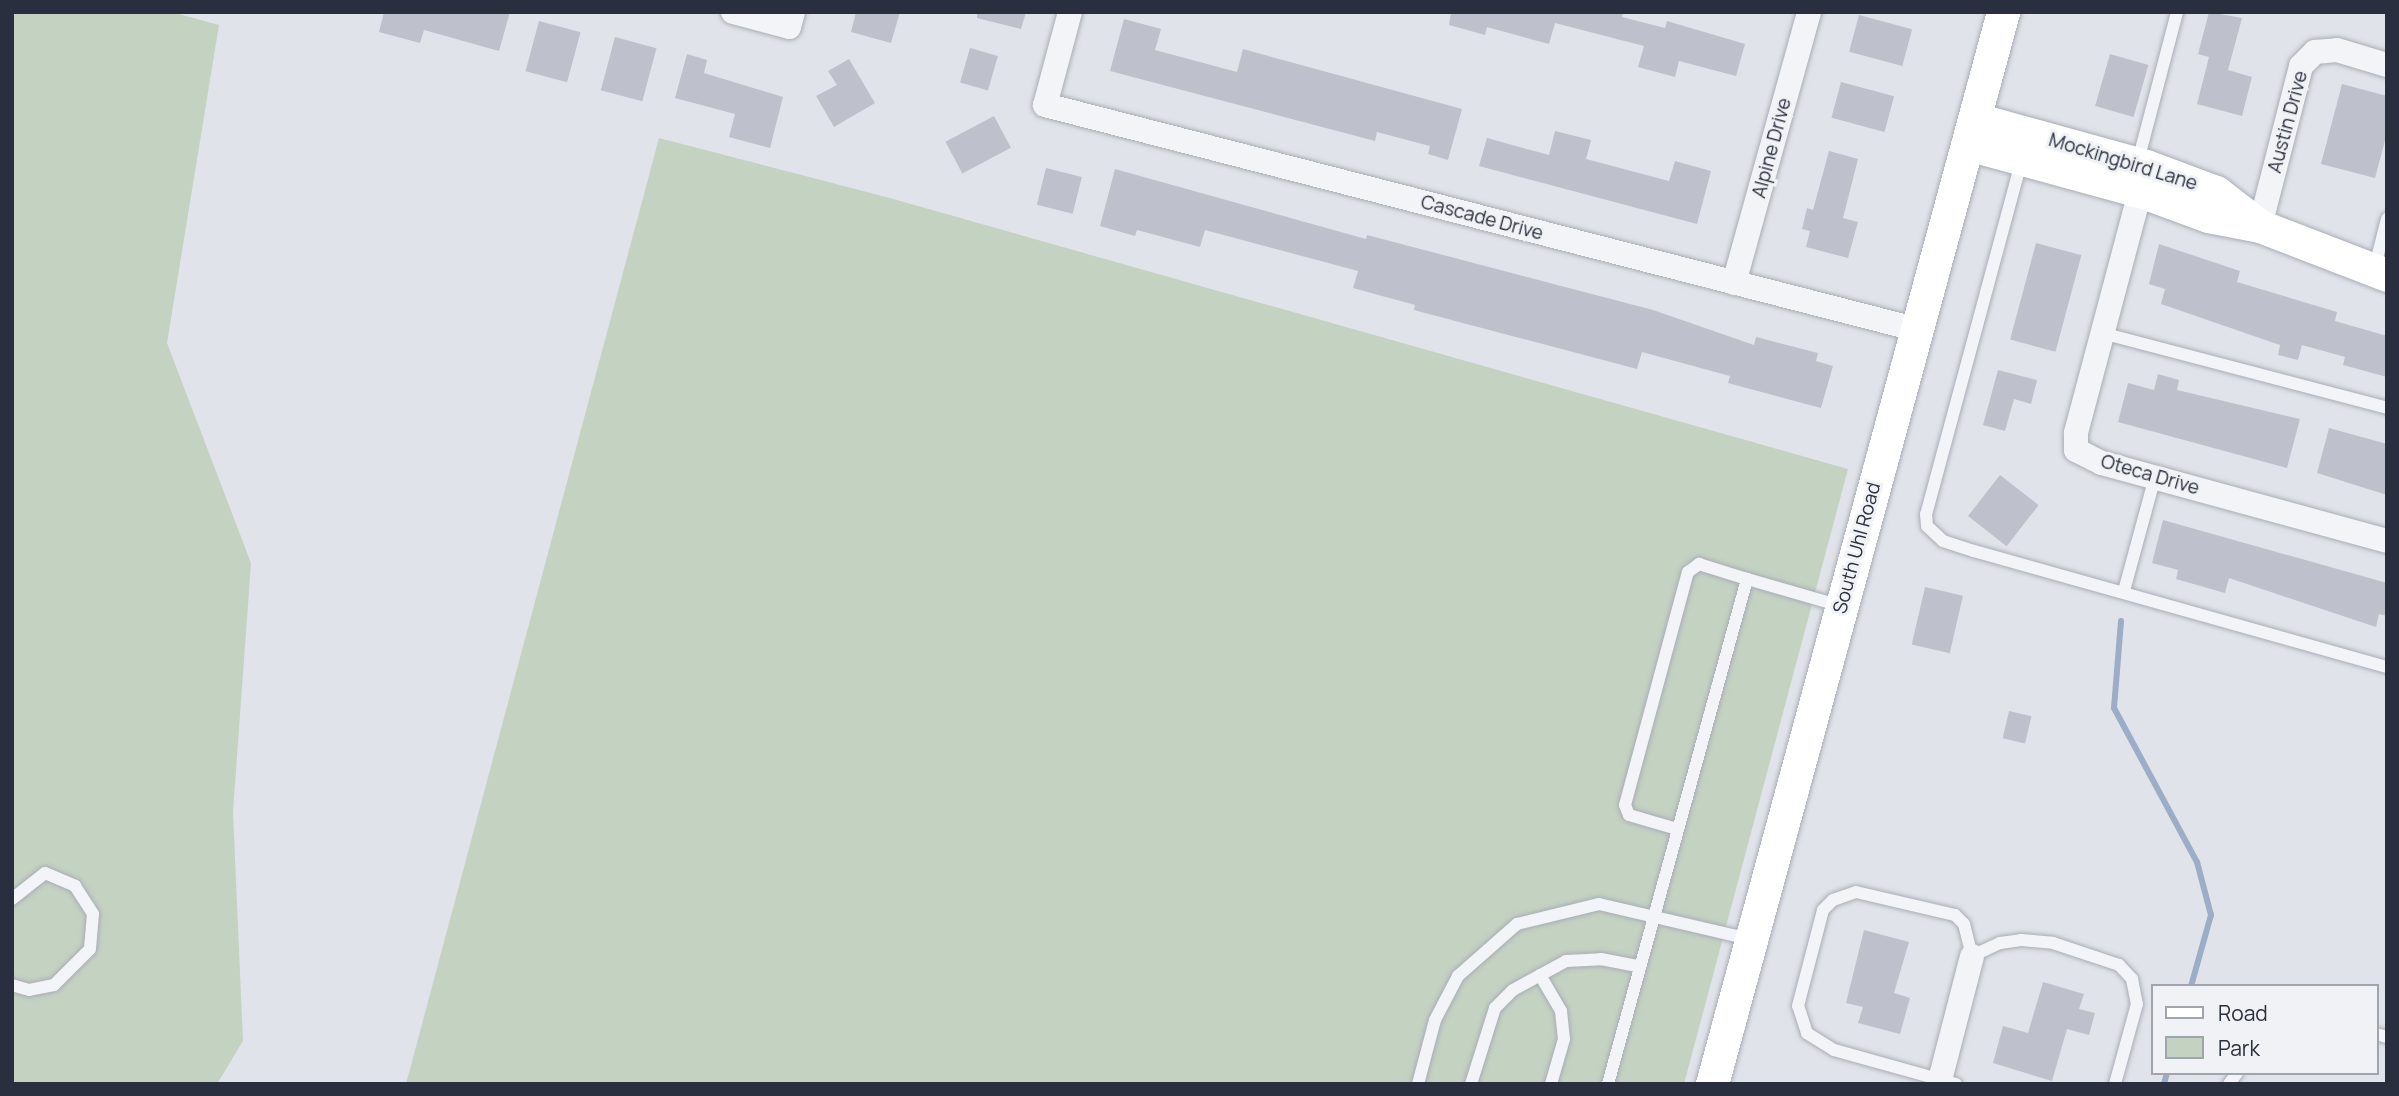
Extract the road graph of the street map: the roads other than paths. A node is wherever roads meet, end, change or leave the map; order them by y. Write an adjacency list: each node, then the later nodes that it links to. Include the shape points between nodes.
1 (733, 12): 6 (street)
2 (1070, 12): 14 (street, Cascade Drive, via 1045,105)
3 (1809, 12): 14 (street, Alpine Drive)
4 (2003, 12): 8 (main road, South Uhl Road)
5 (2177, 12): 10 (lane)
6 (791, 20)
7 (2387, 65): 12 (street, Austin Drive, via 2337,50 2315,52 2301,66)
8 (1971, 131): 9 (main road, Mockingbird Lane); 10 (main road, Mockingbird Lane); 15 (main road, South Uhl Road)
9 (2022, 159): 10 (main road, Mockingbird Lane); 21 (lane, via 1926,514 1927,526 1944,541)
10 (2141, 173): 12 (main road, Mockingbird Lane, via 2208,216); 16 (street, Oteca Drive)
11 (2387, 219): 13 (lane)
12 (2260, 226): 13 (main road, Mockingbird Lane)
13 (2380, 273)
14 (1734, 283): 15 (street, Cascade Drive)
15 (1919, 330): 22 (main road, South Uhl Road)
16 (2102, 333): 17 (lane); 18 (street, Oteca Drive, via 2076,433 2076,450 2102,463)
17 (2387, 408)
18 (2155, 477): 19 (street, Oteca Drive); 21 (lane)
19 (2387, 541)
20 (1747, 579): 22 (lane); 24 (lane); 24 (lane, via 1699,564 1688,572 1625,805 1629,815)
21 (2124, 591): 23 (lane)
22 (1841, 606): 27 (main road, South Uhl Road)
23 (2387, 667)
24 (1676, 829): 26 (lane)
25 (12, 899): 31 (lane, via 45,873 75,886 93,914 90,949 54,985 29,990)
26 (1652, 916): 27 (lane); 29 (lane); 33 (lane, via 1599,904 1517,923 1458,976 1435,1020)
27 (1751, 939): 37 (main road, South Uhl Road)
28 (1972, 956): 32 (street); 32 (lane, via 1964,924 1955,915 1856,892 1833,900 1823,910 1798,1006 1807,1033 1833,1050); 38 (lane, via 2000,943 2021,940 2053,943 2119,965 2132,979 2137,1004)
29 (1638, 967): 30 (lane, via 1601,960 1566,961); 36 (lane)
30 (1540, 975): 34 (lane, via 1513,990 1495,1008); 35 (lane, via 1561,1011 1564,1039)
31 (12, 985)
32 (1945, 1082)
33 (1418, 1084)
34 (1471, 1084)
35 (1552, 1084)
36 (1608, 1084)
37 (1712, 1084)
38 (2115, 1084)

